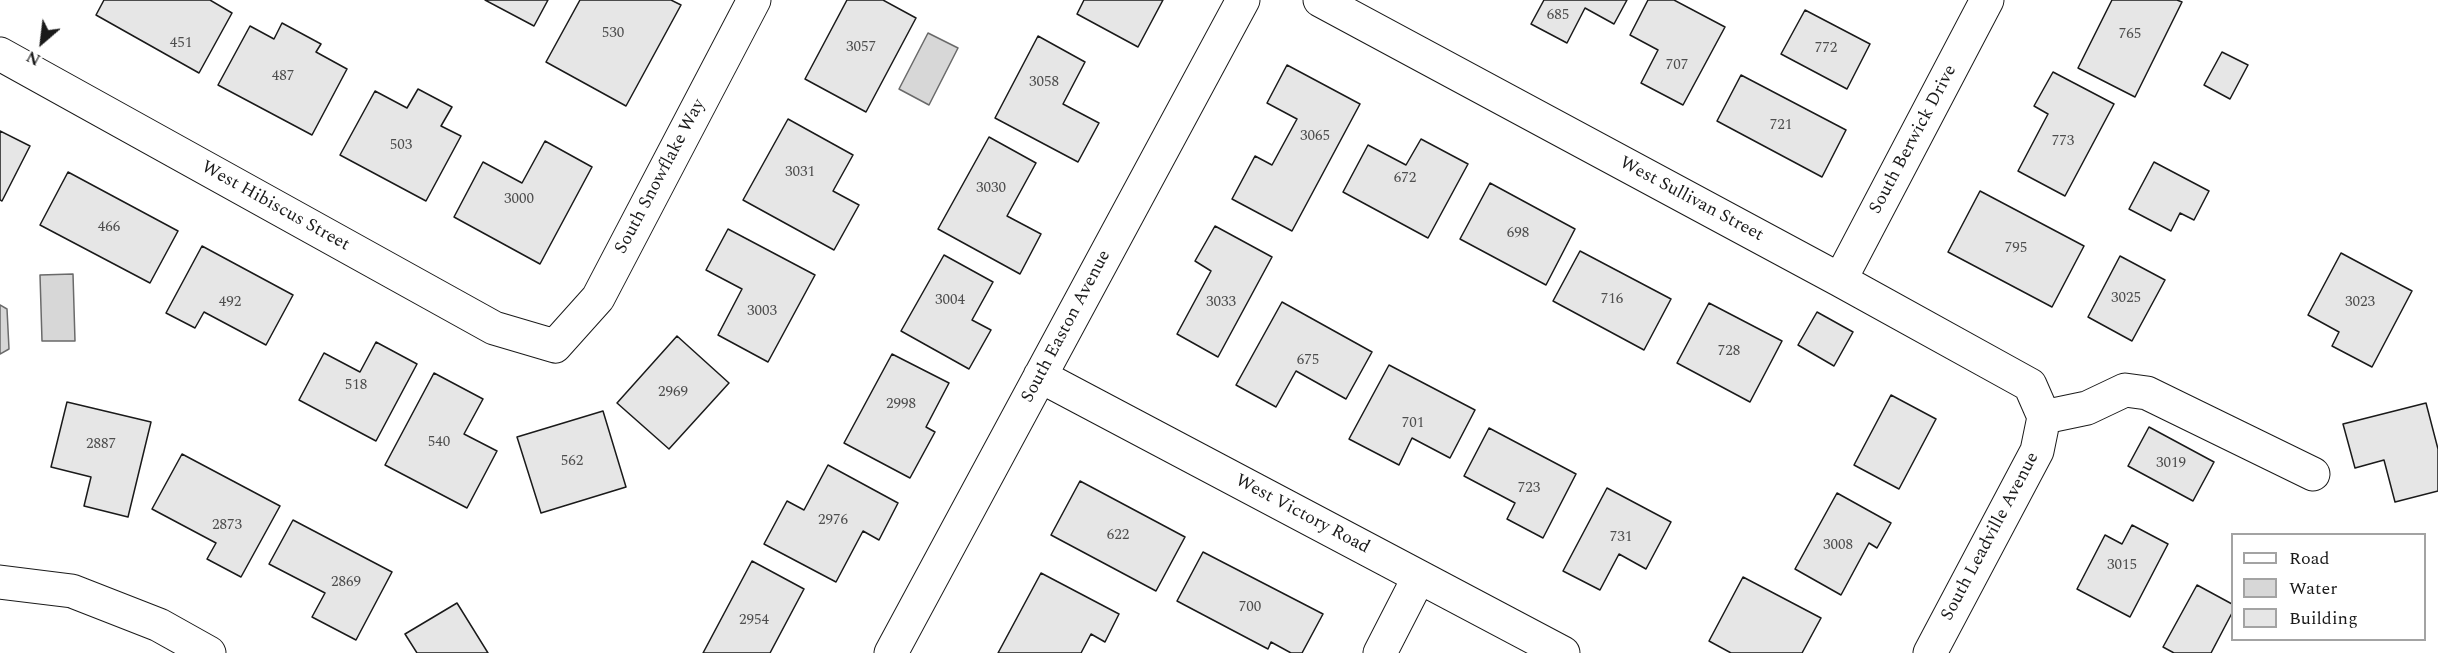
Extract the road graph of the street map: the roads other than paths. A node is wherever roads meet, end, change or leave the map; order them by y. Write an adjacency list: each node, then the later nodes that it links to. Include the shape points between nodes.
1 (754, 0): 7 (street, South Snowflake Way, via 598,298)
2 (1243, 0): 8 (street, South Easton Avenue)
3 (1320, 0): 6 (street, West Sullivan Street)
4 (1987, 0): 6 (street, South Berwick Drive)
5 (0, 54): 7 (street, West Hibiscus Street, via 494,328)
6 (1840, 280): 9 (street, West Sullivan Street, via 2031,385)
7 (555, 346)
8 (1040, 376): 11 (street, West Victory Road); 14 (street, South Easton Avenue)
9 (2044, 417): 10 (street, via 2087,408 2125,390 2147,393); 17 (street, South Leadville Avenue, via 2037,451)
10 (2313, 474)
11 (1419, 577): 15 (street); 16 (street, West Victory Road)
12 (0, 582): 13 (street, via 72,591 159,625)
13 (209, 653)
14 (891, 653)
15 (1380, 653)
16 (1563, 653)
17 (1930, 653)

